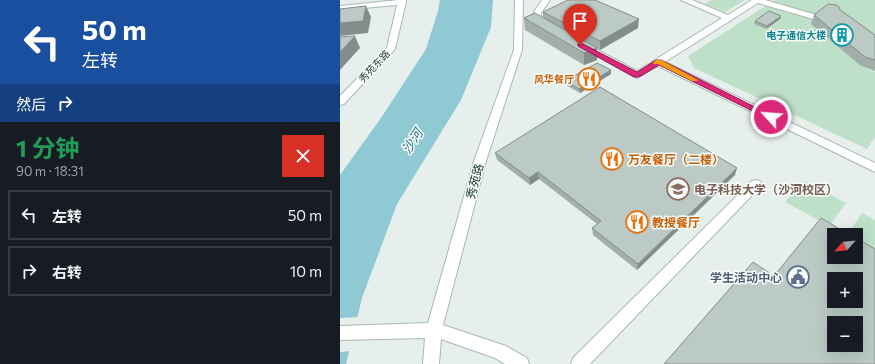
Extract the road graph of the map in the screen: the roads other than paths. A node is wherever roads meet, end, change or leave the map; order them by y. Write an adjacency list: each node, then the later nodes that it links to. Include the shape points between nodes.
1 (519, 0): 15 (street, 秀苑路, via 518,50 480,161)
2 (546, 0): 9 (street, via 537,12 536,18)
3 (685, 0): 7 (street)
4 (757, 0): 7 (street); 8 (street)
5 (402, 1): 6 (street); 12 (street, 秀苑东路, via 391,49)
6 (340, 8)
7 (729, 18): 11 (street)
8 (817, 18)
9 (552, 30)
10 (574, 41): 11 (street, via 637,75)
11 (658, 62): 13 (street)
12 (340, 102)
13 (873, 163)
14 (756, 184): 19 (street)
15 (434, 330): 16 (street); 17 (street, 秀苑路); 18 (street, via 500,352)
16 (340, 333)
17 (431, 364)
18 (521, 364)
19 (578, 364)

